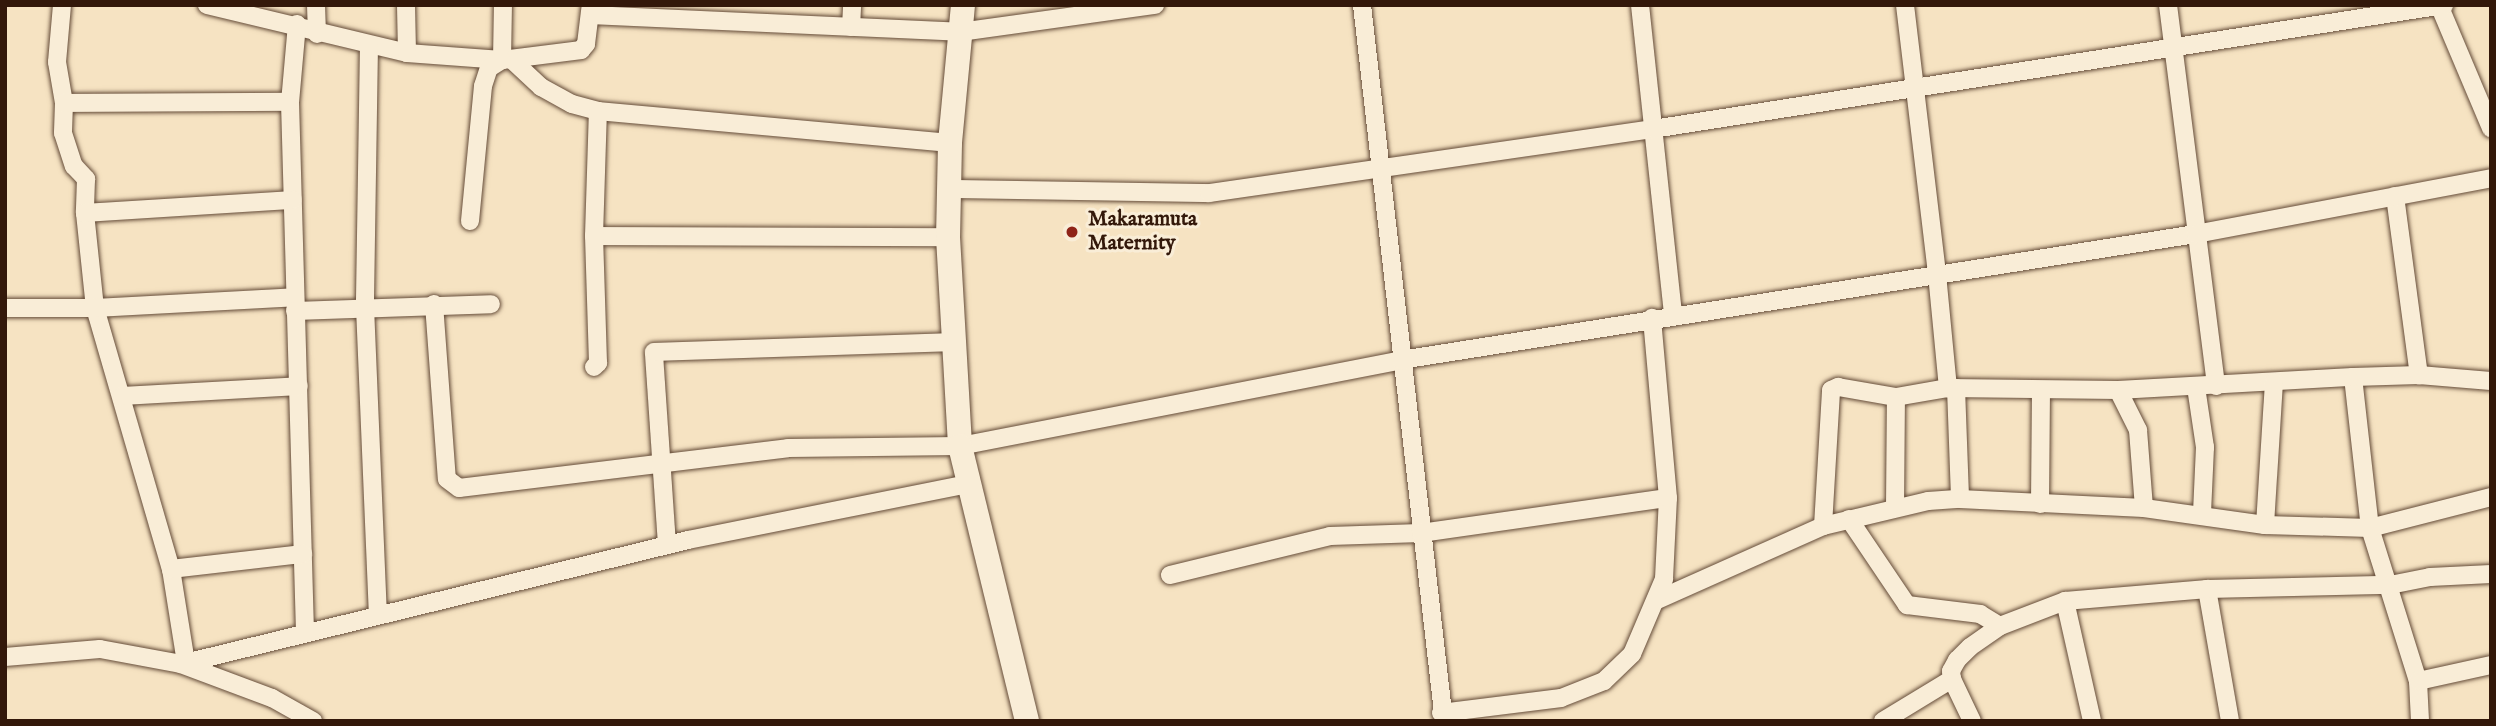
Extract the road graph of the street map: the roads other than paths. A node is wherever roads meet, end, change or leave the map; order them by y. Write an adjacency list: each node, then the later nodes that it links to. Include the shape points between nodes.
1 (62, 5): 27 (street, via 57,62)
2 (207, 5): 14 (street)
3 (316, 5): 20 (street)
4 (406, 5): 23 (street)
5 (503, 5): 24 (street)
6 (852, 5): 18 (street)
7 (963, 5): 19 (street)
8 (1155, 5): 19 (street)
9 (1362, 5): 32 (street)
10 (1640, 5): 30 (street)
11 (1905, 5): 25 (street)
12 (2168, 5): 22 (street)
13 (2441, 5): 22 (street); 29 (street)
14 (248, 10): 17 (street)
15 (590, 10): 16 (street); 24 (street, via 582,50)
16 (687, 12): 18 (street)
17 (297, 24): 20 (street); 26 (street)
18 (851, 27): 19 (street)
19 (961, 32): 31 (street)
20 (317, 34): 21 (street)
21 (369, 45): 23 (street); 46 (street)
22 (2173, 48): 25 (street); 39 (street)
23 (407, 53): 24 (street)
24 (507, 60): 28 (street, via 541,87 572,104); 38 (street, via 489,68 483,86)
25 (1914, 89): 30 (street); 42 (street)
26 (290, 102): 27 (street); 36 (street)
27 (64, 103): 37 (street, via 63,133 74,166 86,179)
28 (598, 111): 31 (street); 40 (street)
29 (2491, 128)
30 (1653, 129): 32 (street); 49 (street)
31 (950, 143): 34 (street)
32 (1380, 169): 34 (street, via 1209,193); 52 (street)
33 (2491, 178): 35 (street)
34 (949, 189): 41 (street)
35 (2395, 196): 39 (street); 54 (street)
36 (293, 200): 37 (street); 43 (street)
37 (85, 213): 48 (street)
38 (470, 221)
39 (2196, 234): 42 (street); 59 (street)
40 (594, 236): 41 (street); 53 (street, via 598,363)
41 (948, 237): 51 (street)
42 (1937, 274): 49 (street); 61 (street)
43 (295, 304): 46 (street); 48 (street); 58 (street)
44 (434, 304): 45 (street); 46 (street); 67 (street, via 447,480 452,485 459,488)
45 (491, 304)
46 (365, 307): 90 (street)
47 (5, 308): 48 (street)
48 (95, 308): 64 (street)
49 (1673, 315): 50 (street)
50 (1653, 318): 52 (street); 70 (street)
51 (954, 342): 66 (street); 67 (street, via 654,352)
52 (1401, 360): 66 (street); 80 (street)
53 (594, 367)
54 (2419, 375): 55 (street); 56 (street)
55 (2353, 377): 57 (street); 79 (street)
56 (2491, 381)
57 (2274, 382): 59 (street); 77 (street)
58 (299, 386): 64 (street); 82 (street)
59 (2216, 386): 60 (street)
60 (2196, 387): 63 (street); 75 (street, via 2205,447)
61 (1952, 388): 62 (street); 65 (street); 71 (street)
62 (2040, 390): 63 (street); 72 (street)
63 (2118, 390): 74 (street, via 2138,430)
64 (122, 396): 83 (street)
65 (1896, 397): 73 (street); 78 (street, via 1838,387 1832,390)
66 (960, 446): 67 (street, via 788,448); 68 (street)
67 (662, 463): 81 (street)
68 (968, 484): 81 (street); 100 (street)
69 (2491, 497): 79 (street)
70 (1668, 498): 80 (street); 88 (street, via 1664,579)
71 (1960, 499): 72 (street); 73 (street)
72 (2040, 504): 74 (street)
73 (1895, 507): 76 (street)
74 (2144, 508): 75 (street)
75 (2202, 514): 77 (street)
76 (1849, 519): 78 (street); 91 (street, via 1907,605 1980,614)
77 (2265, 525): 79 (street)
78 (1823, 526): 88 (street)
79 (2370, 528): 86 (street)
80 (1421, 533): 85 (street, via 1330,536); 98 (street)
81 (667, 545): 90 (street)
82 (303, 554): 83 (street); 92 (street)
83 (171, 569): 94 (street)
84 (2491, 574): 86 (street, via 2430,577)
85 (1170, 575)
86 (2390, 585): 87 (street); 97 (street)
87 (2207, 589): 89 (street); 104 (street)
88 (1657, 600): 98 (street, via 1632,654 1604,681 1561,698)
89 (2065, 601): 91 (street); 103 (street)
90 (378, 615): 92 (street)
91 (2000, 626): 96 (street, via 1957,660)
92 (305, 633): 94 (street)
93 (5, 657): 94 (street, via 100,649)
94 (184, 663): 99 (street, via 272,698)
95 (2491, 665): 97 (street)
96 (1952, 678): 101 (street); 102 (street)
97 (2418, 681): 105 (street)
98 (1443, 717)
99 (313, 721)
100 (1027, 721)
101 (1883, 721)
102 (1972, 721)
103 (2092, 721)
104 (2230, 721)
105 (2420, 721)

